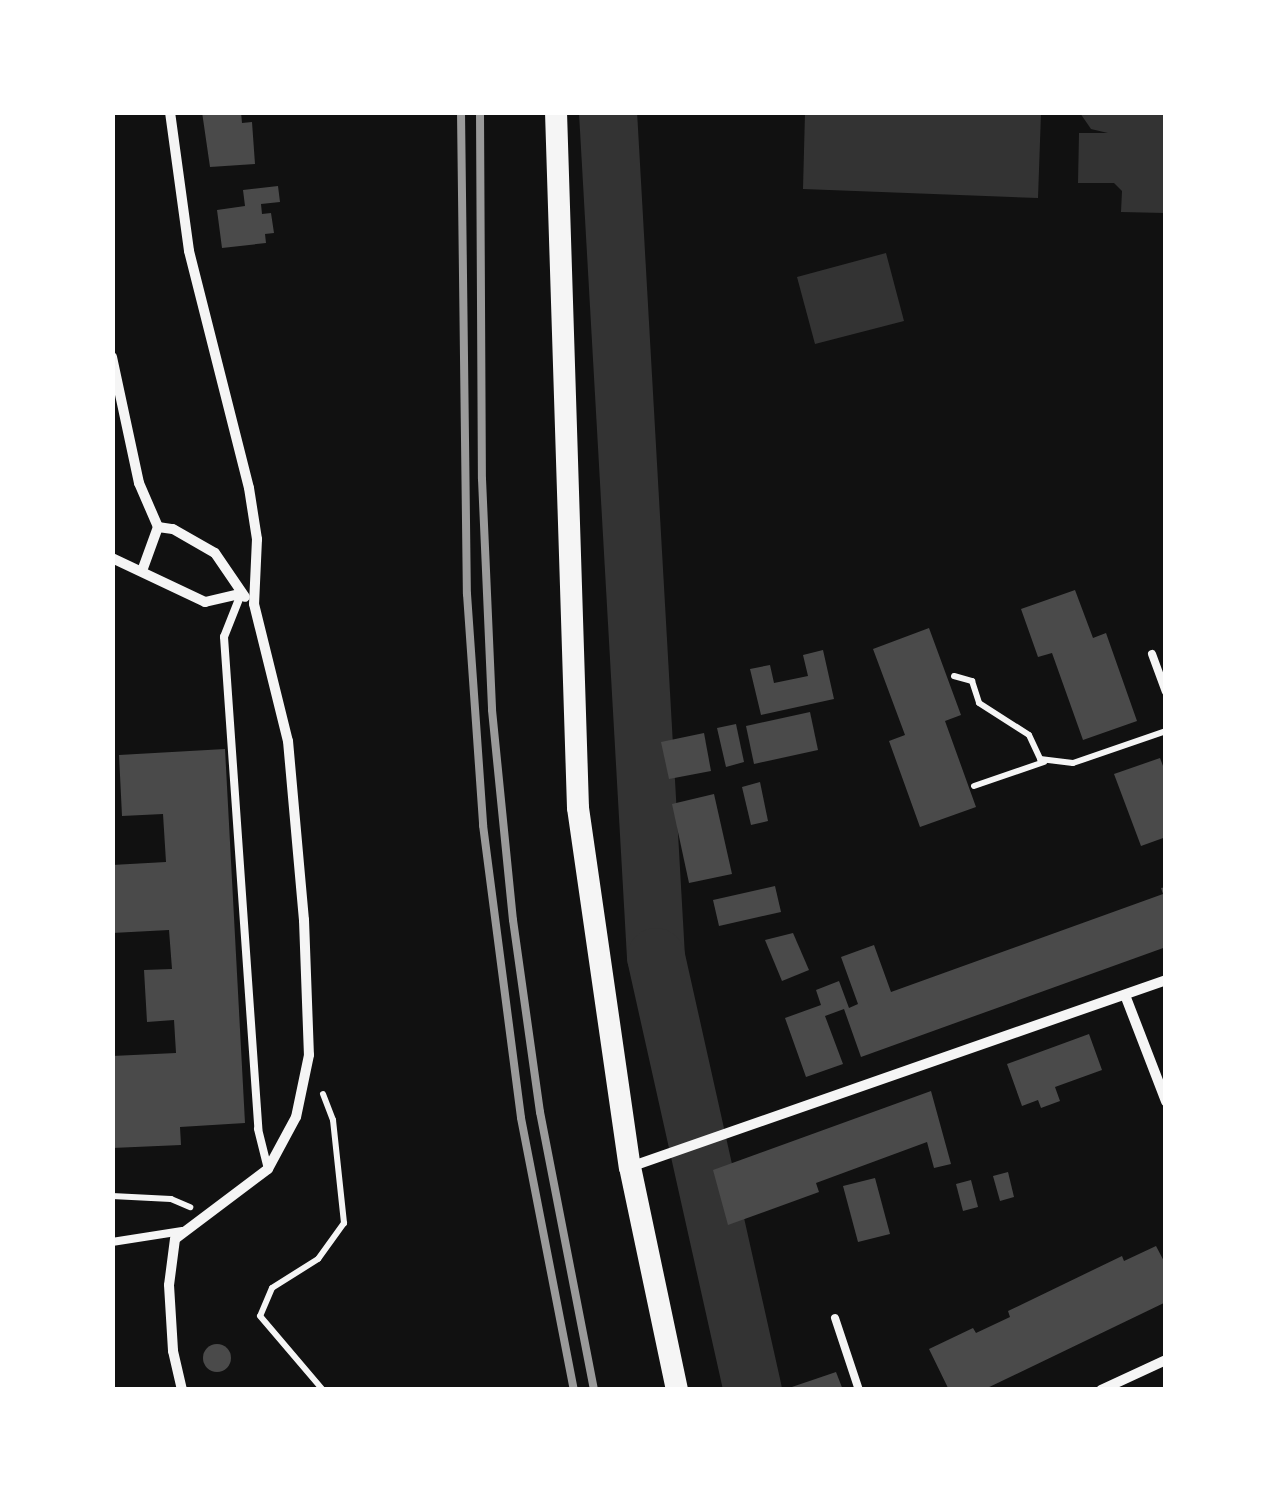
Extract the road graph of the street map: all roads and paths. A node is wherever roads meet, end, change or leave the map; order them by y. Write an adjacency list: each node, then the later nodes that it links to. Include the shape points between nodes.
1 (170, 112): 8 (street, via 189,251 250,488 257,538)
2 (556, 112): 19 (main road, via 578,808)
3 (112, 357): 4 (street, via 131,454)
4 (158, 528): 6 (street); 7 (street, via 173,529 215,554)
5 (112, 558): 6 (street)
6 (142, 570): 7 (street, via 205,602)
7 (241, 594): 8 (street); 20 (lane, via 224,637 258,1129)
8 (254, 604): 17 (street, via 288,741)
9 (1152, 654): 11 (lane)
10 (954, 676): 13 (path, via 972,681 979,703 1029,735 1040,759)
11 (1166, 692)
12 (1166, 731): 13 (path, via 1073,763)
13 (1050, 760): 14 (path)
14 (974, 786)
15 (1166, 980): 16 (street)
16 (1124, 995): 18 (street); 19 (street)
17 (309, 1055): 20 (street, via 296,1117); 28 (path, via 333,1120 344,1223 318,1259 272,1288 260,1316)
18 (1166, 1101)
19 (630, 1167): 29 (main road)
20 (268, 1169): 22 (street)
21 (112, 1196): 22 (path, via 170,1200)
22 (209, 1215): 23 (street)
23 (182, 1231): 24 (lane); 27 (street, via 172,1250 169,1285)
24 (112, 1242)
25 (835, 1318): 30 (lane)
26 (1166, 1360): 31 (street)
27 (182, 1390)
28 (324, 1390)
29 (677, 1390)
30 (859, 1390)
31 (1101, 1390)

